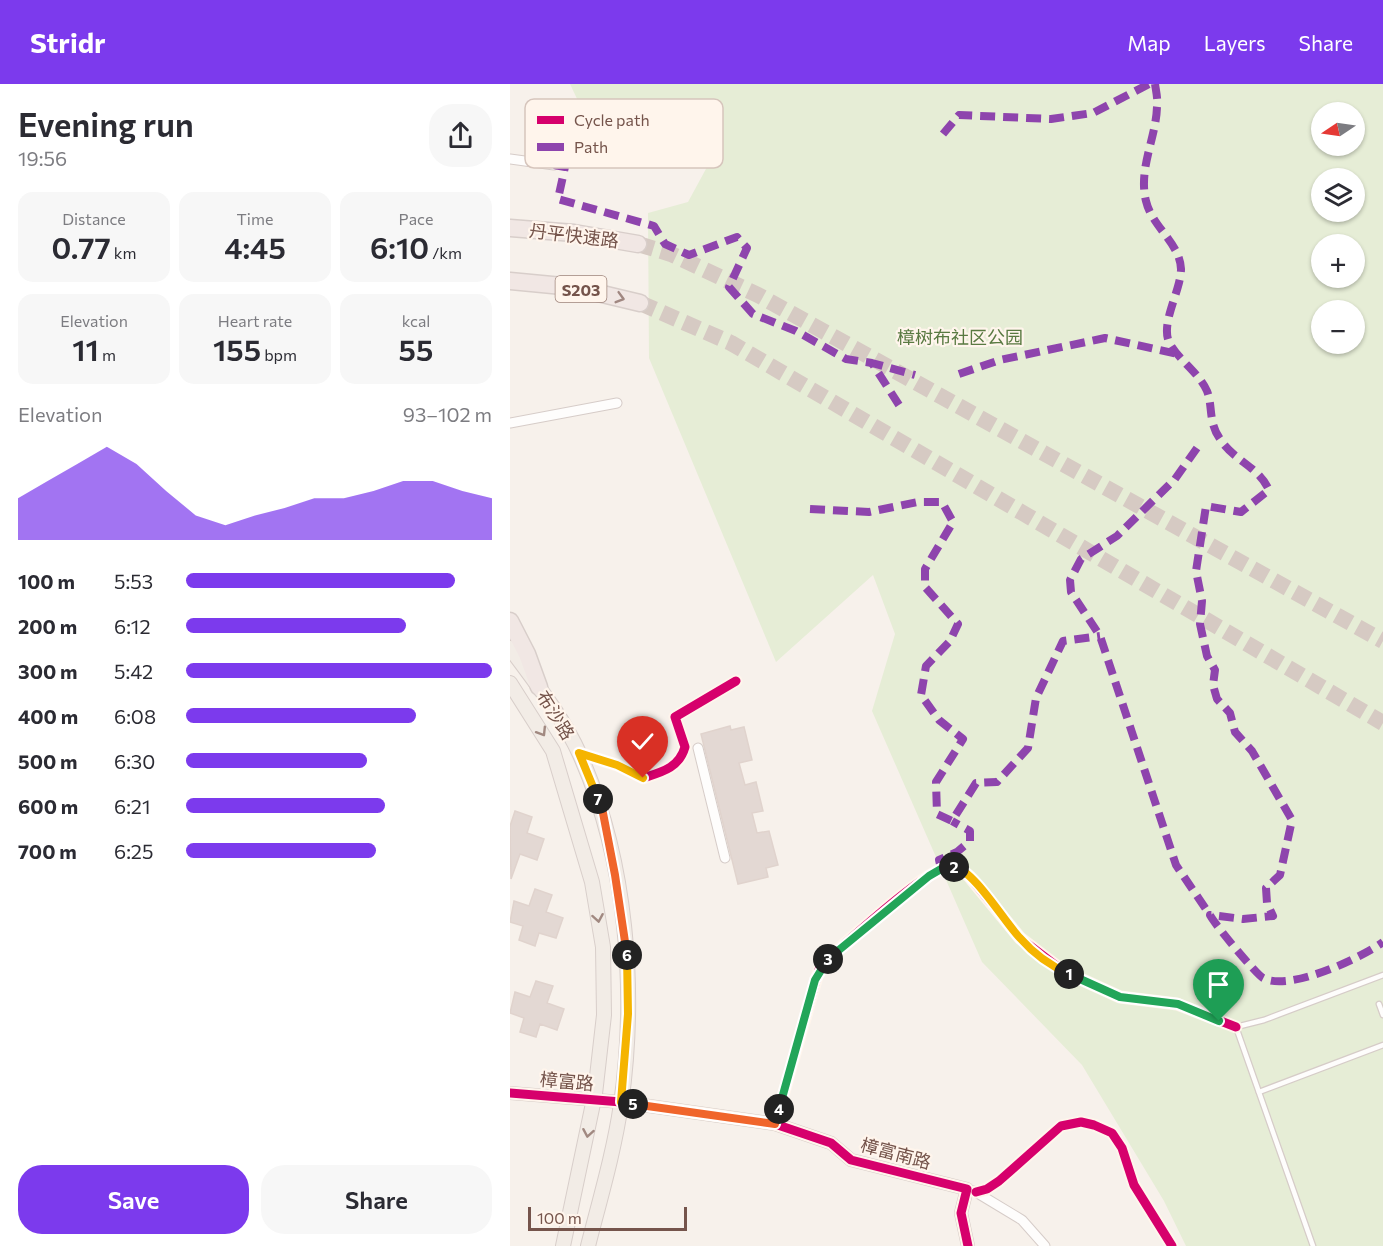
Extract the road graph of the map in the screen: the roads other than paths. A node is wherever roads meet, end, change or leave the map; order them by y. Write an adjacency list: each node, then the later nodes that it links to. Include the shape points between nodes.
1 (510, 159): 2 (street)
2 (525, 161)
3 (510, 220): 5 (highway)
4 (510, 228): 5 (highway, 丹平快速路)
5 (574, 232): 6 (highway, 丹平快速路)
6 (638, 244)
7 (514, 281): 8 (highway, S203, one-way to 8, via 573,287)
8 (640, 303)
9 (617, 403): 10 (street)
10 (510, 423)
11 (510, 621): 15 (highway)
12 (510, 648): 15 (main road, 布沙路)
13 (736, 681): 17 (street, via 675,717 685,747 678,763 669,769 643,778)
14 (510, 684): 22 (main road, 布沙路, one-way to 22, via 553,751 592,882 603,947)
15 (539, 687): 17 (main road, 布沙路)
16 (698, 748): 18 (street)
17 (579, 753): 21 (main road, 布沙路, via 603,813 609,844 627,946)
18 (725, 858)
19 (1383, 975): 24 (lane)
20 (1379, 1004): 23 (lane)
21 (628, 1014): 22 (main road); 29 (main road, 布沙路)
22 (604, 1015): 28 (main road, 布沙路)
23 (1383, 1015)
24 (1236, 1027): 26 (lane); 30 (street, via 1185,1006 1120,997 1063,971 1020,938 969,876 950,866 929,876 897,901 819,970)
25 (1383, 1045): 26 (lane)
26 (1259, 1092): 37 (lane)
27 (510, 1093): 28 (street, 樟富路)
28 (594, 1100): 29 (street, 樟富路); 32 (main road, 布沙路, one-way to 32)
29 (621, 1102): 30 (street, 樟富南路); 33 (main road, 布沙路)
30 (775, 1124): 31 (street, 樟富南路, via 831,1143 850,1160)
31 (972, 1190): 34 (street, via 961,1214); 35 (street, via 1022,1220); 36 (street, via 987,1189 999,1181 1061,1126 1081,1122 1095,1125 1112,1133 1122,1148 1134,1185)
32 (563, 1246)
33 (588, 1246)
34 (968, 1246)
35 (1045, 1246)
36 (1172, 1246)
37 (1313, 1246)

